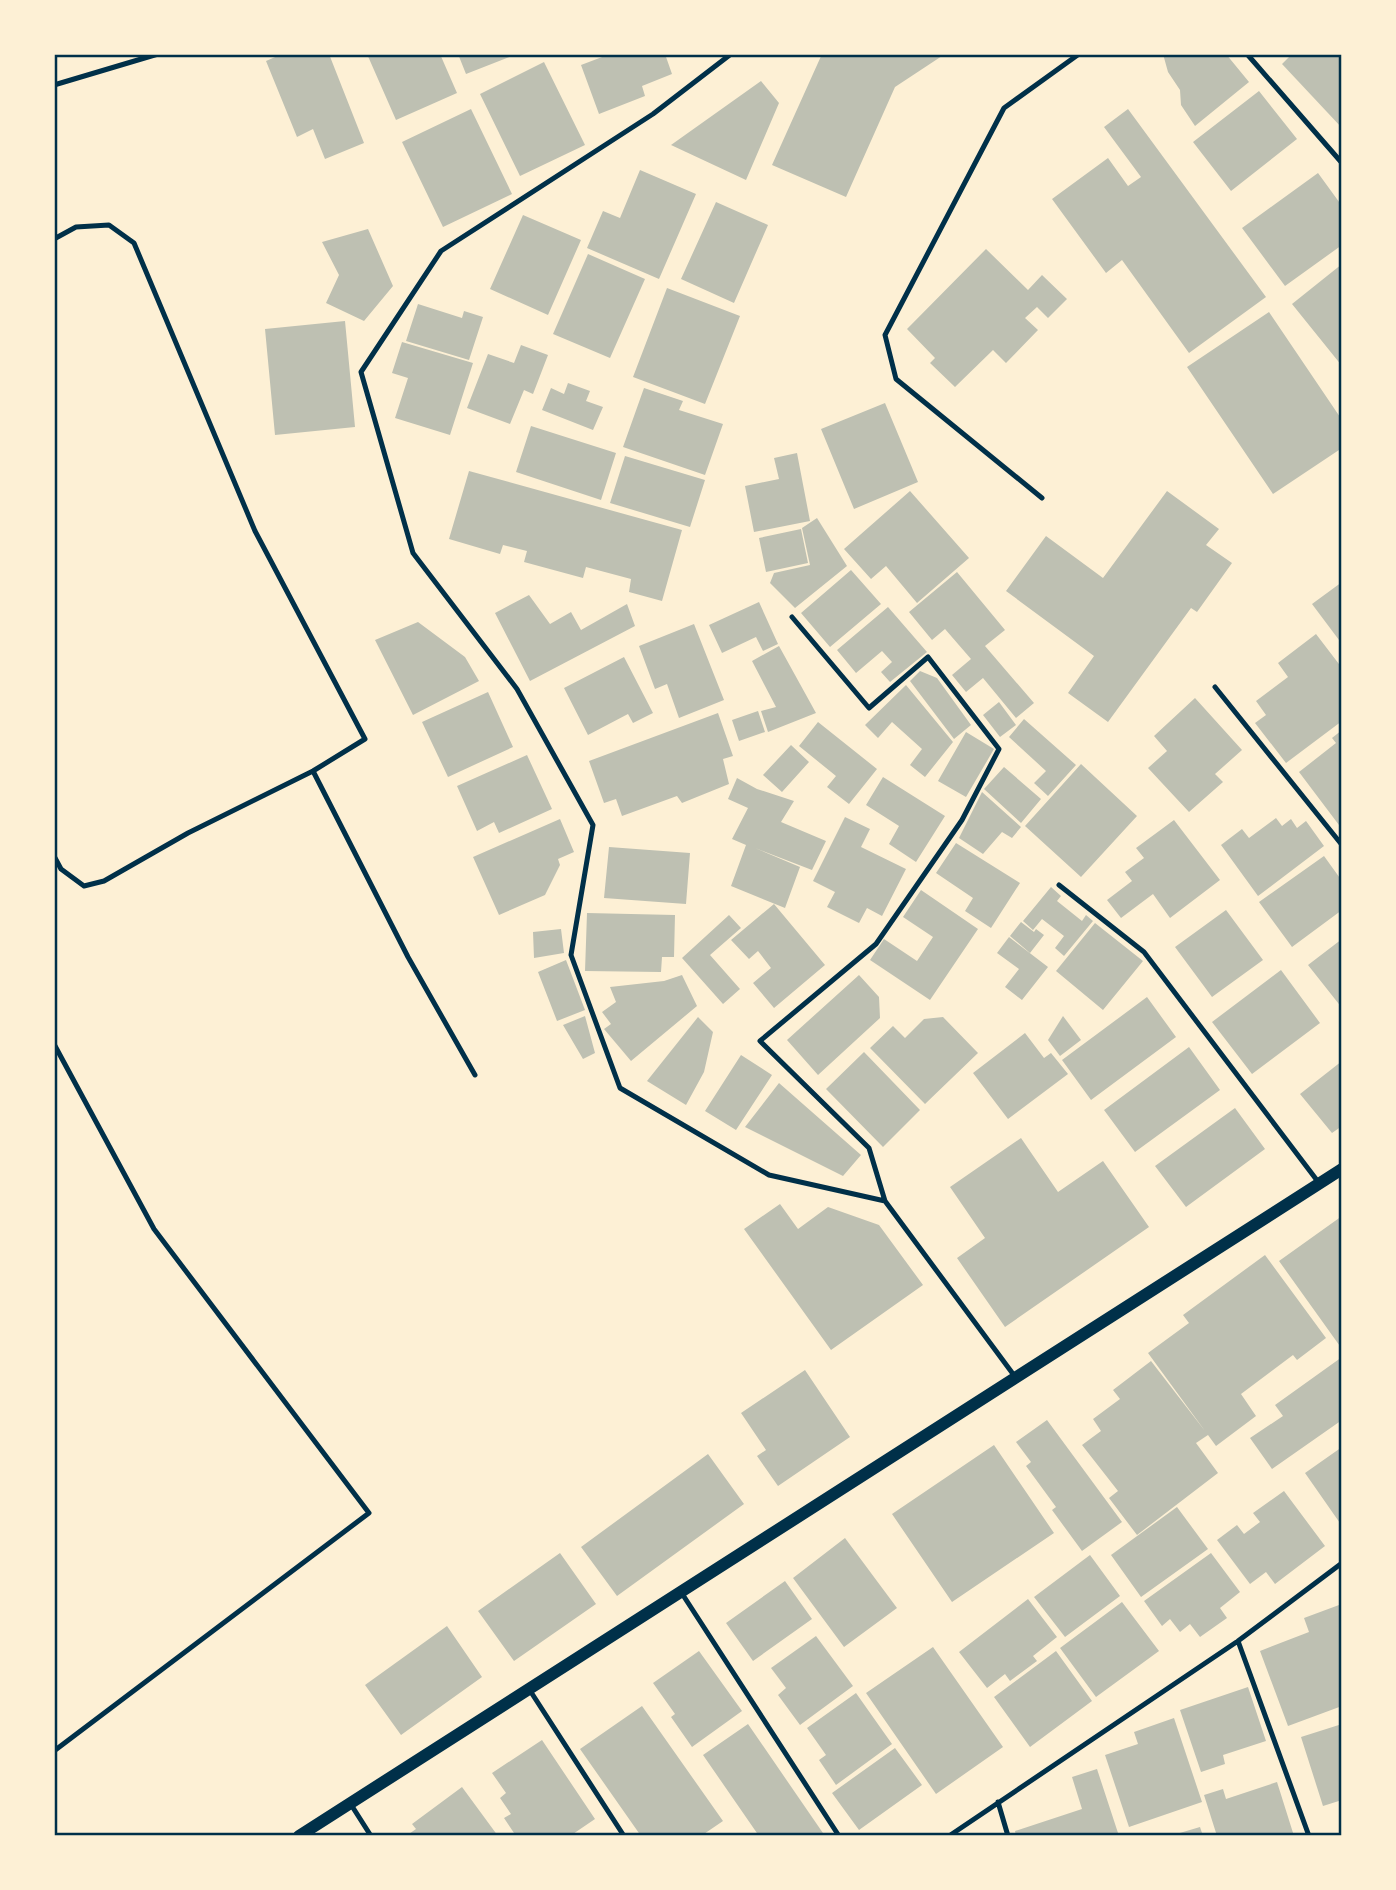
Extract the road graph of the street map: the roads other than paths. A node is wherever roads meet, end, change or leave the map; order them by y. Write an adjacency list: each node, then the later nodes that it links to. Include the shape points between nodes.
1 (158, 54): 5 (lane)
2 (731, 54): 19 (lane, via 653,114 441,251 361,372 413,553 517,690 593,825 571,955 621,1088 769,1175)
3 (1079, 54): 8 (lane, via 1004,108 885,335 897,379)
4 (1247, 54): 6 (lane)
5 (54, 85)
6 (1342, 163)
7 (54, 239): 11 (lane, via 76,227 109,225 134,243 255,531 365,739)
8 (1042, 498)
9 (792, 617): 19 (lane, via 869,708 928,657 999,749 962,820 876,944 760,1041 869,1147)
10 (1215, 687): 12 (lane)
11 (313, 771): 13 (lane, via 104,881 84,886 61,869); 16 (lane, via 408,957)
12 (1342, 845)
13 (54, 856)
14 (1059, 886): 18 (lane, via 1144,952)
15 (54, 1044): 25 (lane, via 154,1229 369,1513)
16 (475, 1075)
17 (1342, 1169): 18 (street)
18 (1319, 1183): 20 (street)
19 (885, 1201): 20 (lane)
20 (1016, 1378): 22 (street)
21 (1342, 1563): 23 (lane)
22 (681, 1592): 24 (street); 31 (lane)
23 (1238, 1641): 26 (lane); 34 (lane)
24 (529, 1689): 27 (street); 30 (lane)
25 (54, 1751)
26 (998, 1802): 32 (lane); 33 (lane)
27 (350, 1803): 28 (street); 29 (lane)
28 (299, 1836)
29 (371, 1836)
30 (624, 1836)
31 (839, 1836)
32 (949, 1836)
33 (1008, 1836)
34 (1309, 1836)

